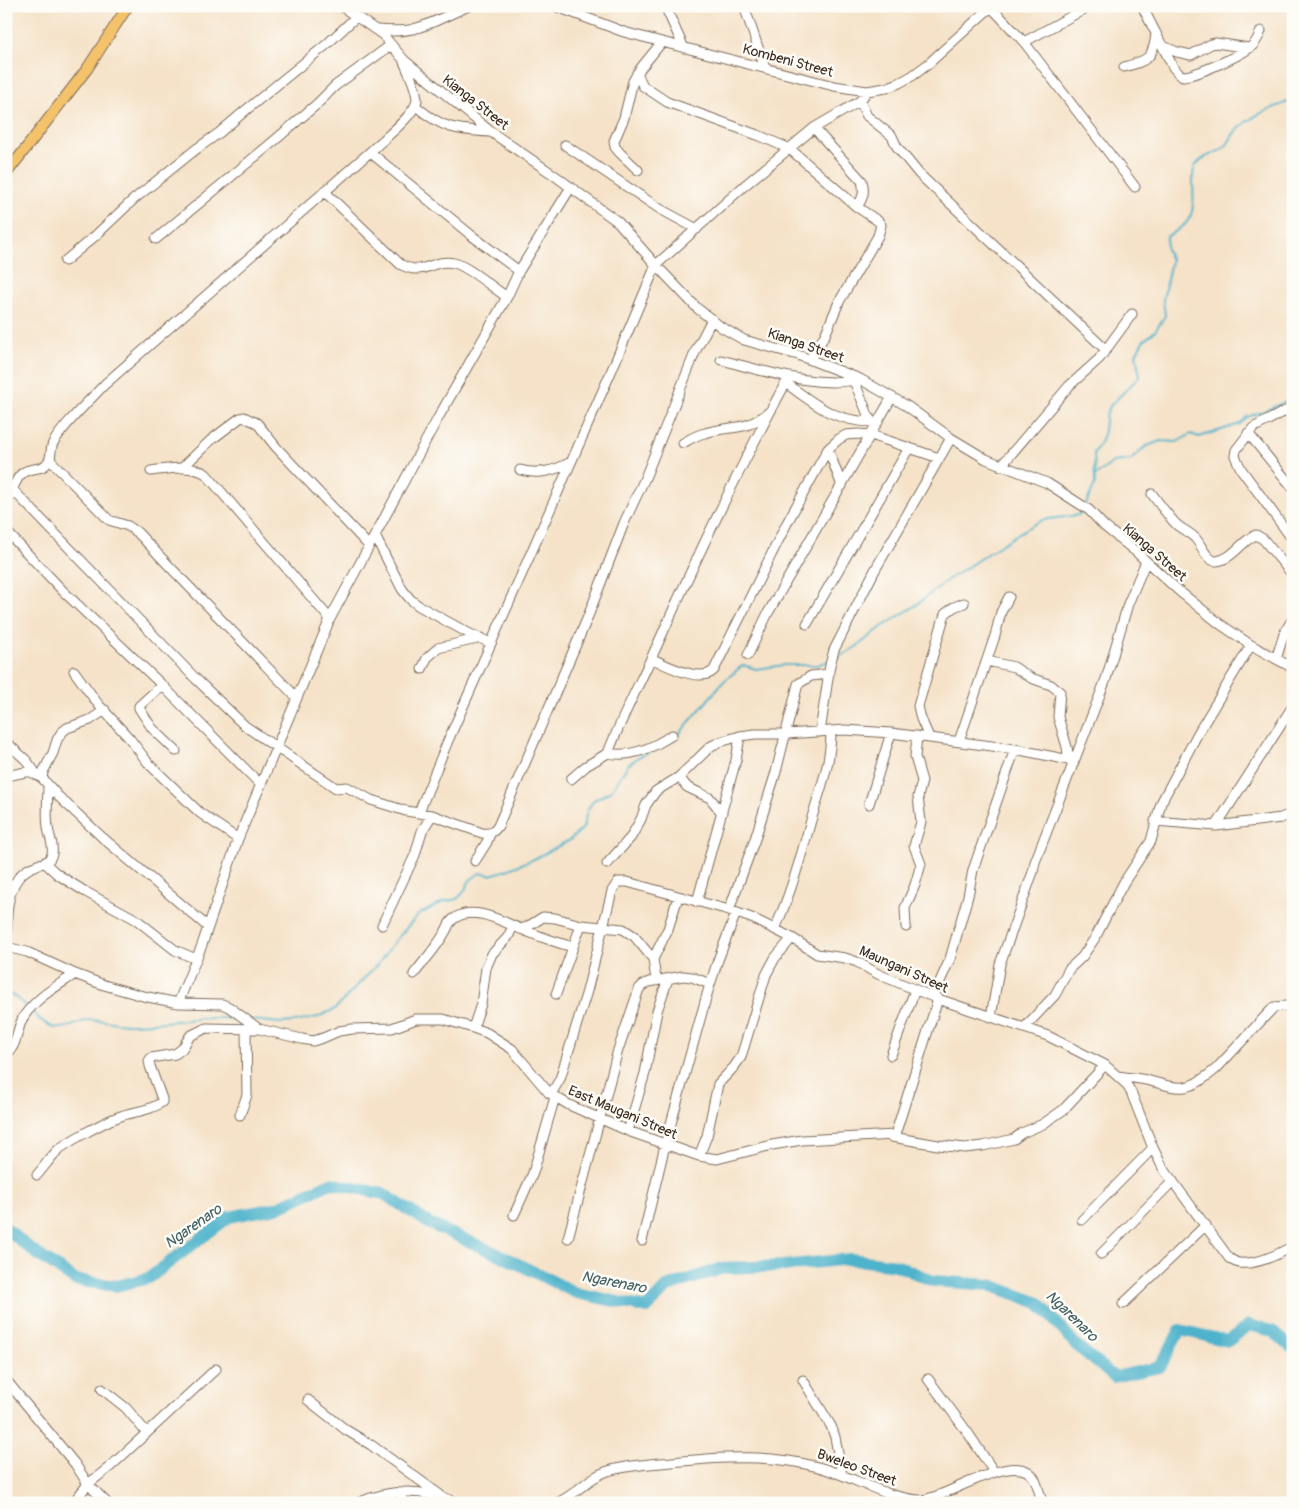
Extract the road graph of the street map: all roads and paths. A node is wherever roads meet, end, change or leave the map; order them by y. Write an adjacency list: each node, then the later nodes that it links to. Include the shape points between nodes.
1 (128, 6): 33 (main road, via 87,69)
2 (341, 6): 10 (street, Kianga Street)
3 (469, 6): 11 (street, via 425,26 396,31)
4 (555, 6): 14 (street, Kombeni Street, via 624,32)
5 (665, 6): 18 (street)
6 (744, 6): 22 (street)
7 (992, 6): 15 (street); 24 (street, Kombeni Street, via 912,76 886,88)
8 (1090, 6): 15 (street)
9 (1142, 6): 13 (street)
10 (356, 17): 11 (street, Kianga Street); 40 (street, via 219,133 133,200)
11 (377, 30): 16 (street, Kianga Street)
12 (1261, 31): 19 (street)
13 (1156, 33): 17 (street); 21 (street, via 1151,55 1138,64)
14 (662, 42): 18 (street, Kombeni Street); 23 (street)
15 (1024, 42): 35 (street)
16 (391, 45): 20 (street, Kianga Street); 39 (street, via 335,86)
17 (1163, 46): 19 (street, via 1191,55 1216,43); 19 (street, via 1183,76 1201,72)
18 (684, 48): 22 (street, Kombeni Street)
19 (1249, 48)
20 (404, 60): 26 (street, via 415,86); 28 (street, Kianga Street)
21 (1124, 67)
22 (765, 68): 24 (street, Kombeni Street)
23 (637, 73): 30 (street, via 644,86 667,102); 32 (street, via 614,141 615,147)
24 (867, 91): 25 (street)
25 (860, 101): 27 (street); 46 (street, via 867,116 892,136 901,153 919,174)
26 (416, 106): 28 (street, via 430,118 451,128); 31 (street)
27 (814, 128): 30 (street); 37 (street, via 862,181 864,196)
28 (491, 132): 34 (street, Kianga Street)
29 (565, 144): 38 (street, via 660,209)
30 (790, 149): 37 (street); 38 (street)
31 (370, 152): 36 (street); 42 (street)
32 (638, 170)
33 (6, 174)
34 (571, 187): 41 (street, Kianga Street, via 618,222); 42 (street)
35 (1135, 187)
36 (324, 192): 43 (street, via 400,264 418,270 454,263); 62 (street, via 105,384 52,445)
37 (857, 207): 47 (street, via 878,221 881,231)
38 (697, 229): 41 (street)
39 (156, 239)
40 (65, 261)
41 (656, 265): 45 (street, Kianga Street); 63 (street)
42 (519, 271): 43 (street)
43 (507, 298): 74 (street)
44 (1132, 314): 46 (street)
45 (712, 320): 47 (street, Kianga Street, via 744,340); 126 (street, via 696,350 498,826)
46 (1106, 350): 64 (street, via 1069,386)
47 (810, 359): 50 (street, Kianga Street)
48 (722, 360): 49 (street)
49 (788, 380): 50 (street, via 836,383); 53 (street); 54 (street, via 836,416 849,421)
50 (857, 380): 51 (street, Kianga Street); 54 (street)
51 (892, 397): 54 (street); 57 (street, Kianga Street)
52 (1293, 407): 55 (street, via 1258,424)
53 (771, 410): 58 (street, via 753,423 706,432); 88 (street, via 719,511)
54 (875, 422): 56 (street)
55 (1248, 433): 69 (street); 75 (street, via 1235,456)
56 (871, 435): 59 (street); 60 (street, via 846,436); 68 (street)
57 (951, 438): 61 (street); 64 (street, Kianga Street)
58 (683, 443)
59 (909, 448): 61 (street); 83 (street)
60 (828, 450): 68 (street); 88 (street, via 788,521 714,670 708,674 680,671)
61 (939, 458): 94 (street, via 834,650)
62 (50, 460): 70 (street, via 38,469 24,472); 96 (street, via 109,520 137,532)
63 (571, 462): 66 (street, via 550,472); 85 (street)
64 (1002, 466): 77 (street, Kianga Street, via 1062,492 1089,510)
65 (182, 468): 67 (street); 76 (street, via 240,418 250,419); 82 (street, via 206,474)
66 (520, 470)
67 (151, 471)
68 (842, 486): 87 (street, via 768,613)
69 (1293, 488)
70 (13, 490): 72 (street); 109 (street, via 196,679 245,726)
71 (1152, 494): 78 (street, via 1172,520 1197,540 1213,560 1219,561 1256,535)
72 (6, 502)
73 (6, 530): 95 (street)
74 (375, 536): 76 (street); 84 (street, via 410,599)
75 (1293, 540)
76 (369, 546): 82 (street)
77 (1146, 561): 86 (street, Kianga Street, via 1179,592); 113 (street, via 1128,604 1106,679)
78 (1293, 575)
79 (1009, 597): 90 (street)
80 (964, 603): 106 (street, via 945,614 918,706)
81 (1293, 618): 89 (street)
82 (330, 619): 96 (street)
83 (807, 624)
84 (481, 638): 85 (street); 91 (street, via 438,648)
85 (491, 643): 120 (street)
86 (1251, 645): 89 (street, Kianga Street); 124 (street, via 1198,733 1161,803)
87 (748, 655)
88 (651, 658): 112 (street)
89 (1276, 659): 92 (street, Kianga Street)
90 (986, 661): 107 (street); 113 (street, via 1014,667 1060,692 1058,717)
91 (422, 668)
92 (1293, 668)
93 (74, 671): 98 (street)
94 (829, 674): 100 (street); 102 (street, via 812,676 798,684)
95 (162, 685): 111 (street, via 139,708 152,728); 118 (street)
96 (297, 698): 109 (street)
97 (1293, 706): 125 (street)
98 (105, 710): 116 (street, via 61,733); 127 (street, via 149,764 200,813)
99 (832, 731): 100 (street); 101 (street); 140 (street, via 827,770 800,862)
100 (820, 732): 102 (street)
101 (891, 733): 105 (street); 119 (street)
102 (787, 734): 104 (street); 133 (street)
103 (672, 735): 112 (street, via 639,750 618,755)
104 (740, 736): 115 (street, via 711,746); 121 (street)
105 (917, 736): 106 (street); 138 (street, via 915,757 922,781 918,797 921,822 914,846 920,864 905,908)
106 (929, 737): 107 (street)
107 (959, 741): 110 (street)
108 (6, 742): 116 (street)
109 (276, 746): 118 (street); 120 (street, via 336,788 347,788 371,800)
110 (1015, 749): 113 (street); 153 (street, via 973,870 950,959)
111 (176, 751)
112 (608, 753): 117 (street)
113 (1072, 761): 156 (street, via 1000,964)
114 (6, 776): 116 (street, via 26,772)
115 (679, 777): 121 (street, via 687,788 710,798); 130 (street, via 656,791 631,837)
116 (42, 779): 129 (street, via 52,852); 136 (street, via 103,838)
117 (571, 779)
118 (261, 785): 127 (street)
119 (869, 804)
120 (419, 812): 123 (street)
121 (722, 812): 132 (street)
122 (1293, 813): 125 (street, via 1281,818)
123 (432, 815): 126 (street); 134 (street)
124 (1156, 821): 125 (street); 158 (street, via 1151,841 1124,882 1095,938 1082,957 1069,968 1055,995)
125 (1216, 826)
126 (490, 834): 128 (street)
127 (238, 839): 136 (street)
128 (475, 861)
129 (46, 863): 142 (street, via 28,869 12,889); 144 (street, via 84,891 137,920 175,950)
130 (607, 864)
131 (678, 896): 132 (street, Maungani Street); 139 (street, Maungani Street, via 618,882 612,891); 145 (street, via 668,929)
132 (697, 902): 133 (street, Maungani Street)
133 (732, 911): 140 (street, Maungani Street); 150 (street)
134 (382, 925)
135 (581, 925): 137 (street, via 543,917 527,927); 139 (street); 143 (street)
136 (208, 927): 144 (street)
137 (517, 927): 143 (street); 147 (street, via 485,915 467,913 457,916); 157 (street, via 492,954)
138 (906, 927)
139 (604, 928): 145 (street, via 628,931); 165 (street, Maungani Street, via 577,1025)
140 (775, 930): 141 (street, Maungani Street)
141 (792, 938): 151 (street, Maungani Street, via 817,954 857,962); 172 (street, via 766,975 740,1057 718,1084 707,1136)
142 (7, 947): 146 (street, East Maugani Street, via 27,952)
143 (573, 947): 152 (street)
144 (196, 959): 154 (street)
145 (653, 959): 149 (street)
146 (75, 974): 154 (street, East Maugani Street); 161 (street, via 42,996 24,1016)
147 (414, 974)
148 (668, 979): 149 (street); 150 (street, via 692,977); 168 (street)
149 (656, 980): 167 (street, via 639,989 618,1050)
150 (710, 984): 170 (street)
151 (915, 990): 153 (street, Maungani Street); 162 (street)
152 (556, 994)
153 (935, 998): 156 (street, Maungani Street); 169 (street, via 897,1133)
154 (178, 1003): 160 (street, East Maugani Street, via 229,1006)
155 (1293, 1008): 164 (street, via 1274,1007 1216,1069 1189,1086 1175,1088)
156 (990, 1016): 158 (street, Maungani Street)
157 (473, 1028): 160 (street, East Maugani Street, via 443,1019 416,1019 392,1028 346,1030 313,1040); 165 (street, East Maugani Street, via 512,1049)
158 (1024, 1028): 163 (street, Maungani Street, via 1048,1036)
159 (246, 1029): 160 (street); 166 (street, via 247,1095); 173 (street, via 206,1028 190,1036 175,1054 151,1058 150,1066 162,1102 117,1117 71,1142 58,1150)
160 (259, 1029)
161 (6, 1055)
162 (891, 1055)
163 (1105, 1066): 164 (street, Maungani Street); 169 (street, East Maugani Street, via 1063,1110 1014,1139 965,1148)
164 (1118, 1076): 171 (street, Maungani Street, via 1131,1092)
165 (553, 1095): 167 (street, East Maugani Street); 175 (street, Maungani Street, via 533,1173)
166 (240, 1115)
167 (600, 1119): 168 (street, East Maugani Street); 178 (street)
168 (628, 1131): 170 (street, East Maugani Street)
169 (892, 1136): 172 (street, East Maugani Street, via 802,1140 722,1158)
170 (665, 1145): 172 (street, East Maugani Street); 179 (street)
171 (1153, 1148): 174 (street, Maungani Street); 176 (street)
172 (699, 1156)
173 (37, 1175)
174 (1173, 1181): 177 (street, Maungani Street); 181 (street)
175 (514, 1215)
176 (1082, 1220)
177 (1206, 1225): 180 (street, Maungani Street, via 1221,1249 1239,1263 1270,1257); 182 (street)
178 (568, 1238)
179 (642, 1241)
180 (1293, 1246)
181 (1101, 1254)
182 (1123, 1304)
183 (216, 1369): 189 (street)
184 (928, 1379): 190 (street)
185 (6, 1380): 192 (street)
186 (803, 1380): 191 (street, via 832,1426)
187 (102, 1390): 189 (street, via 126,1408)
188 (308, 1400): 194 (street)
189 (146, 1432): 192 (street)
190 (994, 1472): 191 (street, Bweleo Street, via 921,1501 896,1496); 201 (street, Bweleo Street, via 1021,1469 1028,1472 1034,1477)
191 (842, 1475): 200 (street, Bweleo Street, via 802,1462 774,1458 646,1464 596,1475)
192 (88, 1484): 195 (street); 196 (street)
193 (401, 1493): 194 (street); 197 (street); 198 (street)
194 (440, 1495): 199 (street)
195 (73, 1503)
196 (107, 1503)
197 (358, 1503)
198 (402, 1503)
199 (458, 1503)
200 (557, 1503)
201 (1042, 1503)

